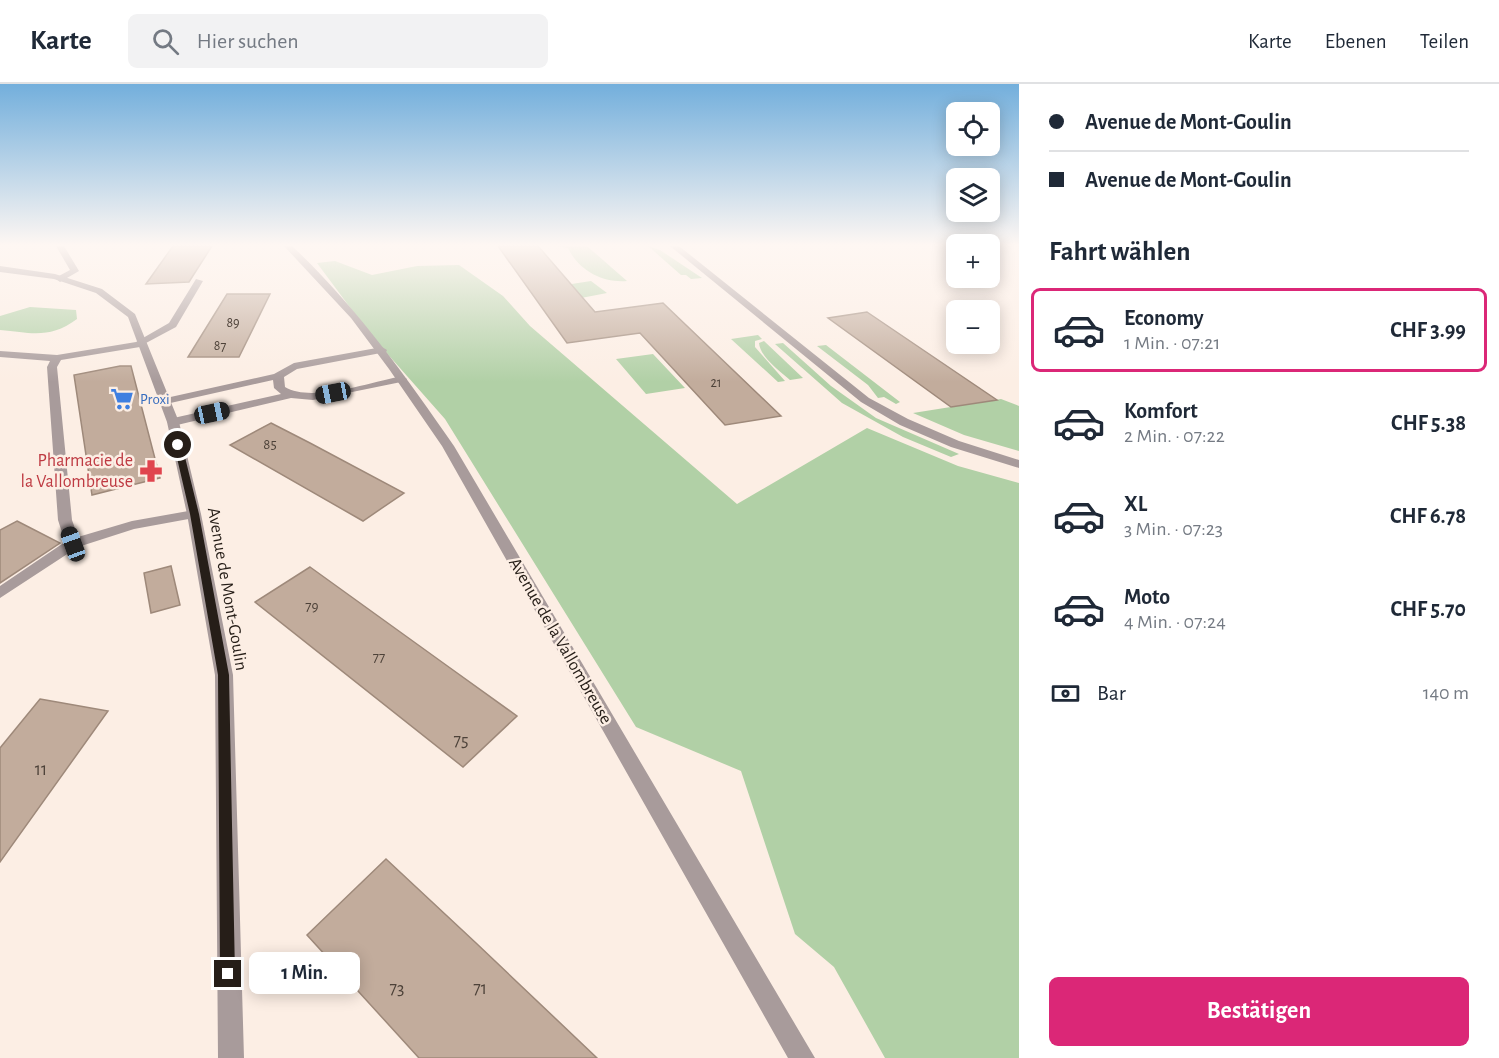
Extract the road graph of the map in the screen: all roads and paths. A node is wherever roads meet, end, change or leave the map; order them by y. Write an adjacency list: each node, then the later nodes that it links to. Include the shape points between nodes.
1 (100, 291): 5 (street, Avenue de Mont-Goulin, via 132,316)
2 (193, 291): 5 (street, via 173,325)
3 (333, 291): 6 (street, Avenue de la Vallombreuse)
4 (731, 291): 14 (street, via 866,400 947,441)
5 (142, 343): 8 (street); 12 (street, Avenue de Mont-Goulin)
6 (382, 350): 9 (street, via 294,366); 10 (street, Avenue de la Vallombreuse)
7 (0, 354): 8 (street)
8 (57, 358): 16 (street, via 52,367 65,520)
9 (278, 376): 11 (street, via 280,388); 12 (street)
10 (402, 379): 11 (street, via 313,397); 19 (street, Avenue de la Vallombreuse, via 447,446)
11 (291, 395): 13 (street)
12 (166, 401): 13 (street, Avenue de Mont-Goulin)
13 (173, 422): 15 (street, Avenue de Mont-Goulin)
14 (1019, 464)
15 (194, 514): 16 (street, via 132,525); 18 (street, Avenue de Mont-Goulin, via 224,675)
16 (73, 544): 17 (street)
17 (0, 593)
18 (231, 1058)
19 (802, 1058)

